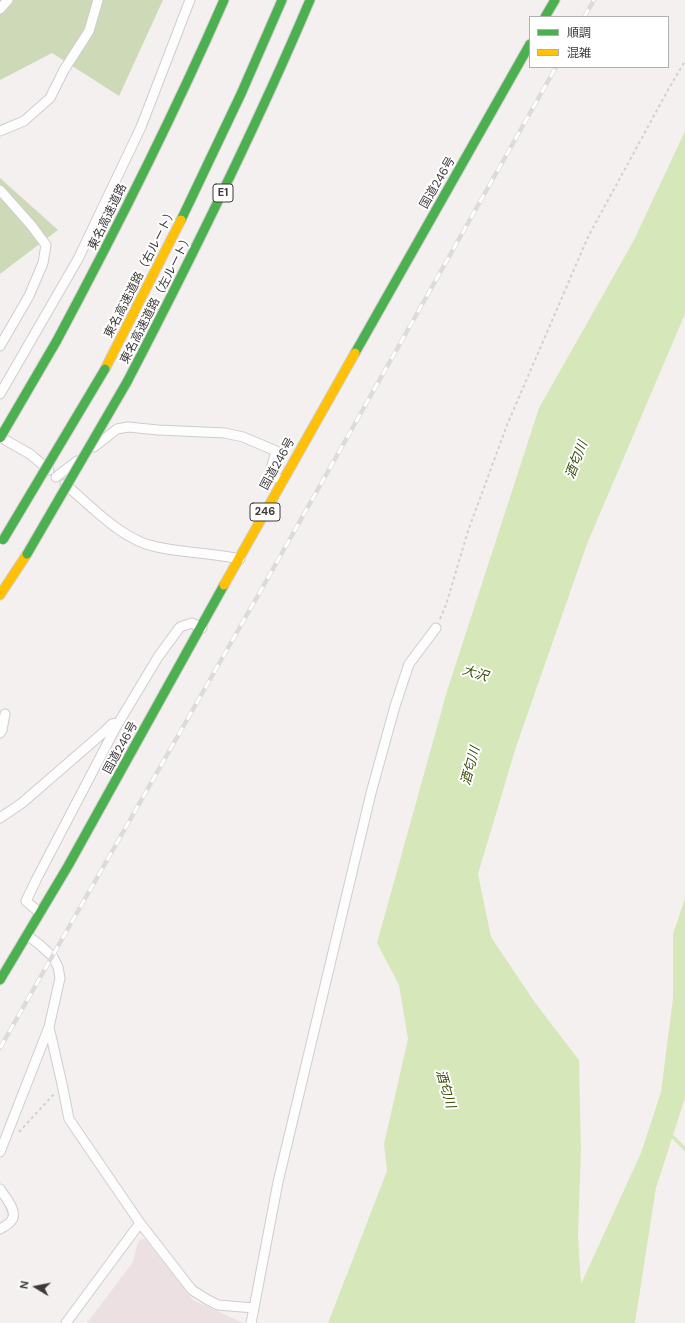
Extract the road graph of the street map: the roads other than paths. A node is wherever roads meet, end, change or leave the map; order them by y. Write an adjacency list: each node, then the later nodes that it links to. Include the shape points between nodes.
1 (8, 0): 8 (street)
2 (98, 0): 11 (street, via 89,31 50,98 24,121)
3 (190, 0): 14 (street, via 141,127 78,259)
4 (224, 0): 15 (highway, 東名高速道路, bridge, via 110,240 56,342)
5 (282, 0): 18 (highway, 東名高速道路（右ルート） / E1, bridge, via 164,255 105,369)
6 (310, 0): 20 (highway, 東名高速道路（左ルート） / E1, bridge, via 246,145 128,382 27,554)
7 (555, 0): 9 (highway)
8 (0, 9)
9 (546, 16)
10 (529, 46): 17 (highway, 国道246号 / 246)
11 (0, 131)
12 (0, 190): 13 (street, via 46,245 43,263 29,296)
13 (0, 346)
14 (0, 393)
15 (0, 438): 16 (street, via 30,454)
16 (56, 477): 17 (street, via 117,429 128,428 225,433 243,437 276,451 270,473); 19 (street, via 119,530 136,540 156,547)
17 (282, 481): 19 (highway, 国道246号 / 246)
18 (2, 542)
19 (240, 559): 21 (highway, 国道246号 / 246)
20 (0, 595)
21 (202, 628): 24 (street, via 192,623 180,627 158,657); 27 (highway, 国道246号 / 246)
22 (436, 628): 35 (street, via 409,664 371,793 278,1182)
23 (5, 714): 25 (street)
24 (118, 723): 26 (street, via 112,724 22,803); 27 (street, via 26,901)
25 (0, 733)
26 (0, 818)
27 (40, 913): 28 (highway, 国道246号 / 246)
28 (27, 935): 29 (highway, 国道246号 / 246); 30 (street, via 52,957 60,972)
29 (0, 980)
30 (49, 1027): 31 (street); 33 (street, via 69,1119)
31 (0, 1152)
32 (0, 1189): 34 (street, via 12,1206 13,1216 12,1221)
33 (140, 1223): 35 (street, via 192,1290 218,1305); 36 (street)
34 (0, 1229)
35 (254, 1308): 37 (street)
36 (66, 1323)
37 (251, 1323)

